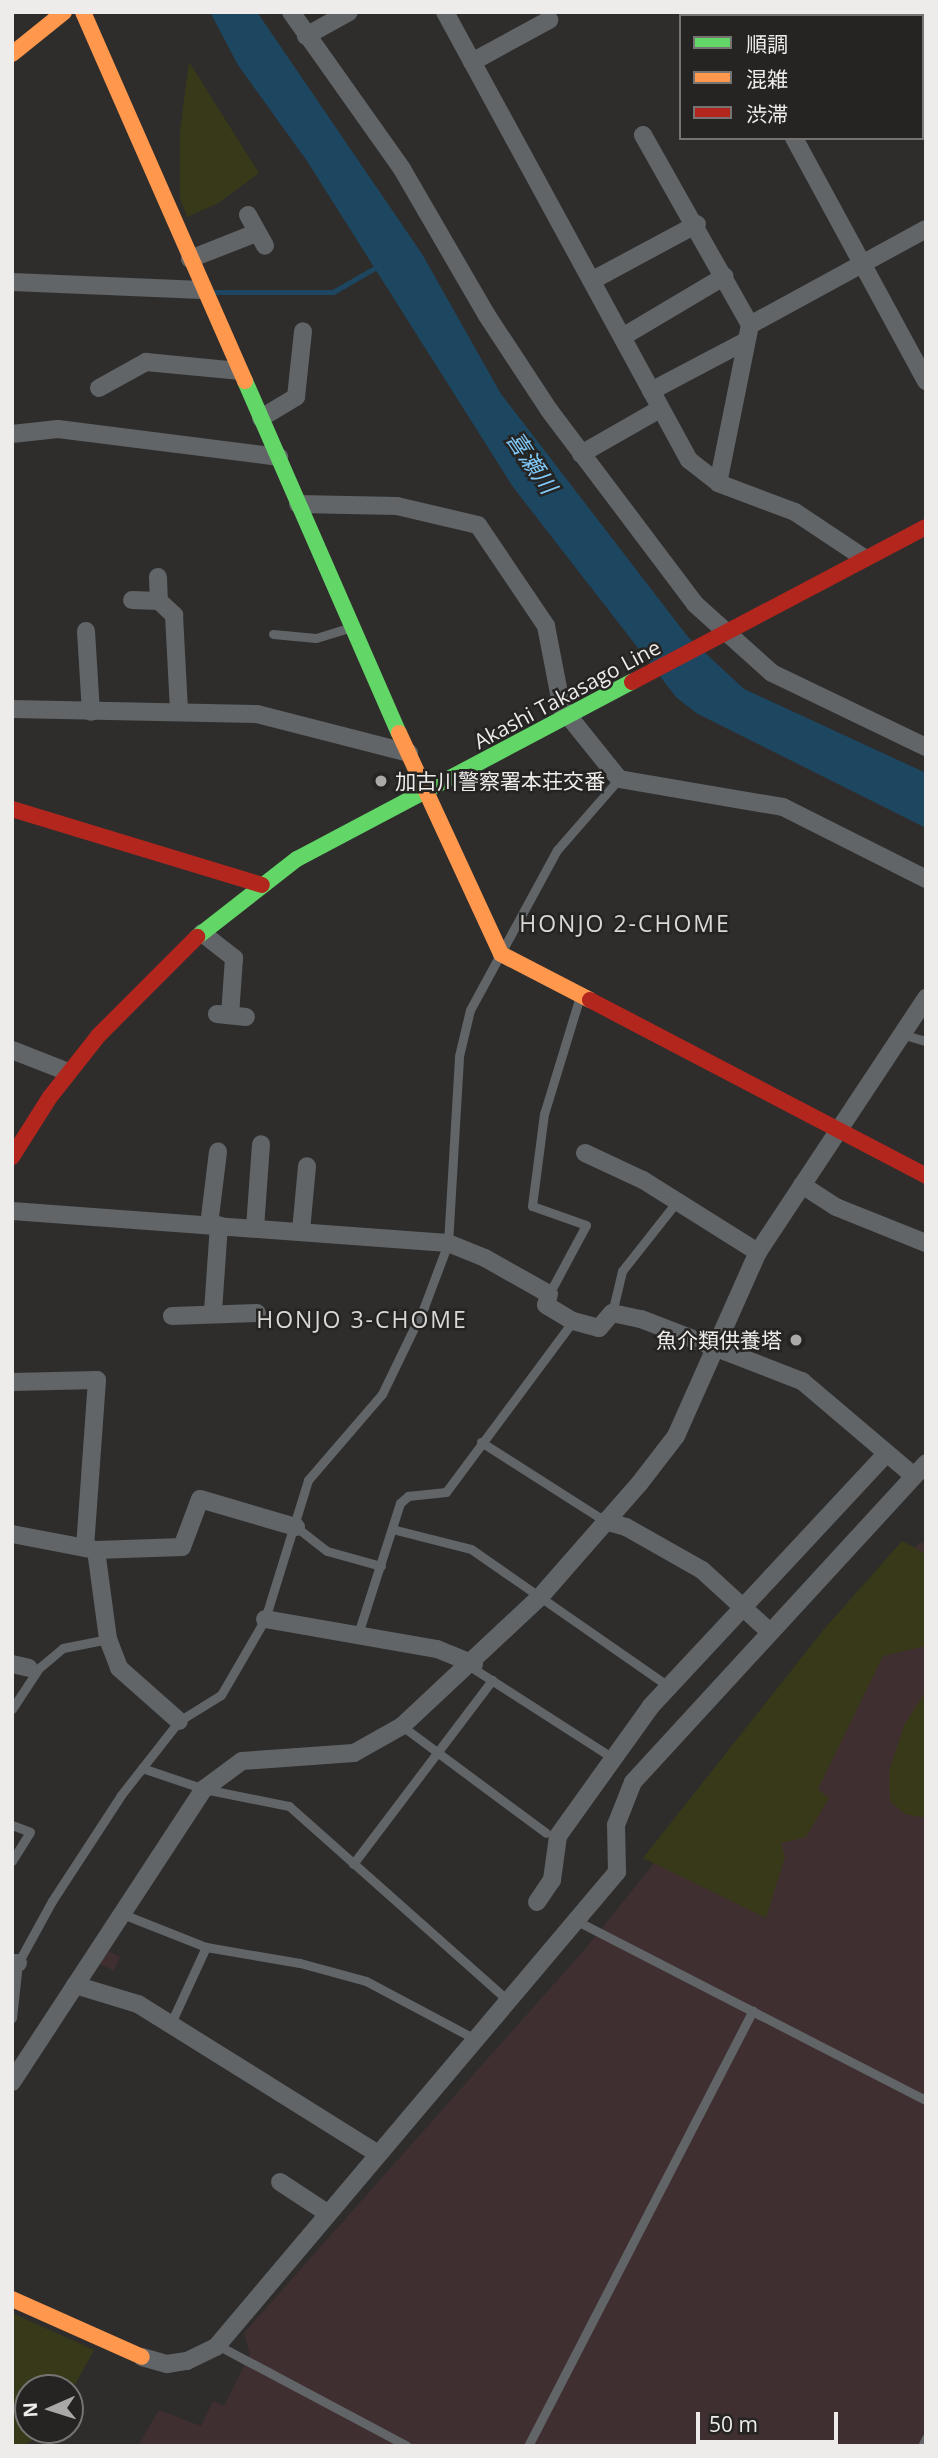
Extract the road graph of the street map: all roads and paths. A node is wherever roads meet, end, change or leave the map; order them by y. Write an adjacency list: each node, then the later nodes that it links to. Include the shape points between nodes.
1 (64, 12): 8 (street)
2 (83, 12): 15 (street)
3 (291, 12): 7 (street)
4 (349, 12): 7 (street)
5 (445, 12): 9 (street)
6 (549, 20): 9 (street)
7 (306, 36): 31 (street, via 402,169 486,314)
8 (12, 54)
9 (472, 62): 18 (street)
10 (643, 135): 13 (street)
11 (795, 140): 16 (street)
12 (248, 215): 15 (street, via 261,239)
13 (697, 224): 17 (street); 18 (street)
14 (926, 229): 16 (street)
15 (190, 259): 20 (street)
16 (862, 263): 22 (street); 25 (street)
17 (725, 276): 22 (street); 23 (street)
18 (593, 280): 23 (street)
19 (12, 282): 20 (street)
20 (203, 290): 24 (street)
21 (303, 331): 29 (street, via 296,397)
22 (748, 333): 27 (street); 33 (street)
23 (624, 336): 27 (street)
24 (239, 371): 26 (street, via 146,362); 29 (street)
25 (926, 381)
26 (99, 388)
27 (651, 391): 28 (street)
28 (660, 409): 31 (street); 33 (street, via 689,460)
29 (261, 418): 32 (street)
30 (12, 434): 32 (street, via 58,429)
31 (581, 454): 43 (street, via 664,567)
32 (279, 457): 34 (street)
33 (718, 483): 36 (street, via 794,512)
34 (298, 503): 40 (street); 47 (street, via 397,506 478,525 546,626 562,708)
35 (926, 527): 36 (street, Akashi Takasago Line)
36 (864, 558): 43 (street, Akashi Takasago Line)
37 (158, 577): 39 (street)
38 (132, 600): 39 (street)
39 (159, 600): 46 (street, via 174,615)
40 (354, 626): 42 (lane, via 316,638); 49 (street)
41 (86, 631): 45 (street)
42 (273, 634)
43 (722, 635): 47 (street, Akashi Takasago Line); 48 (street, via 772,673)
44 (12, 709): 45 (street)
45 (91, 712): 46 (street)
46 (179, 712): 49 (street, via 257,714)
47 (570, 717): 50 (street); 51 (street, Akashi Takasago Line)
48 (926, 747)
49 (409, 753): 51 (street)
50 (619, 779): 53 (street, via 783,807); 56 (lane, via 557,850)
51 (425, 793): 54 (street, Akashi Takasago Line, via 339,836); 56 (street)
52 (12, 809): 54 (street)
53 (926, 879)
54 (262, 885): 55 (street, Akashi Takasago Line)
55 (202, 933): 59 (street, via 234,958); 63 (street, Akashi Takasago Line, via 108,1025)
56 (501, 954): 57 (street); 77 (lane, via 470,1010 459,1056)
57 (580, 995): 64 (street); 80 (lane, via 544,1114 532,1206 586,1225)
58 (926, 998): 60 (street)
59 (231, 1015)
60 (901, 1034): 61 (lane); 64 (street)
61 (926, 1041)
62 (12, 1049): 63 (street)
63 (68, 1072): 68 (street, Akashi Takasago Line)
64 (839, 1129): 70 (street); 71 (street)
65 (261, 1144): 75 (street)
66 (218, 1152): 74 (street)
67 (585, 1153): 72 (street)
68 (12, 1157)
69 (307, 1166): 76 (street)
70 (926, 1175)
71 (802, 1185): 78 (street, via 836,1207); 79 (street)
72 (678, 1200): 79 (street); 83 (lane, via 622,1271)
73 (12, 1211): 74 (street)
74 (214, 1225): 75 (street); 81 (street)
75 (255, 1228): 76 (street)
76 (301, 1231): 77 (street)
77 (448, 1243): 80 (street); 92 (lane, via 424,1307 382,1394 308,1480)
78 (926, 1243)
79 (758, 1252): 86 (street)
80 (549, 1294): 85 (street, via 546,1305)
81 (213, 1311): 82 (street); 84 (street)
82 (257, 1313)
83 (612, 1313): 85 (street, via 599,1328); 86 (street)
84 (172, 1316)
85 (573, 1321): 88 (lane, via 550,1358)
86 (715, 1347): 89 (street, via 803,1381); 91 (street, via 676,1436)
87 (12, 1382): 95 (street, via 97,1380)
88 (481, 1442): 91 (lane); 93 (lane, via 446,1492 408,1496 400,1503)
89 (886, 1454): 90 (street); 98 (street)
90 (919, 1469): 100 (street)
91 (605, 1521): 97 (street); 98 (street, via 626,1527 702,1570)
92 (296, 1527): 95 (street, via 200,1499 182,1547); 96 (lane, via 327,1551); 99 (lane)
93 (392, 1529): 96 (lane); 97 (lane, via 471,1549)
94 (12, 1534): 95 (street)
95 (90, 1549): 102 (street)
96 (381, 1566): 101 (lane)
97 (540, 1597): 103 (street); 105 (lane)
98 (743, 1608): 100 (street); 105 (street)
99 (265, 1619): 101 (street); 107 (lane, via 221,1695)
100 (769, 1632): 119 (street, via 632,1782 615,1825 617,1872)
101 (357, 1637): 103 (street, via 437,1650)
102 (108, 1639): 106 (lane, via 63,1648 39,1668); 107 (street, via 119,1668)
103 (472, 1665): 104 (lane); 108 (street)
104 (492, 1680): 109 (lane); 110 (lane)
105 (668, 1686): 110 (street)
106 (12, 1709)
107 (178, 1721): 111 (lane)
108 (402, 1726): 109 (lane); 112 (street, via 355,1753 242,1761)
109 (436, 1751): 114 (lane); 116 (lane)
110 (613, 1758): 117 (street, via 558,1836 552,1880)
111 (142, 1768): 112 (lane); 121 (lane, via 90,1839)
112 (204, 1789): 116 (lane, via 289,1806); 118 (street)
113 (12, 1825): 115 (lane, via 30,1832)
114 (546, 1833)
115 (12, 1861)
116 (353, 1864): 123 (lane)
117 (537, 1902)
118 (120, 1913): 120 (lane); 122 (street)
119 (579, 1922): 123 (street); 124 (lane)
120 (206, 1947): 126 (lane); 127 (lane, via 300,1963 366,1981)
121 (15, 1963): 125 (lane)
122 (75, 1985): 126 (street, via 138,2004); 128 (street)
123 (506, 1999): 127 (street)
124 (752, 2011): 129 (lane); 138 (lane)
125 (12, 2018)
126 (171, 2023): 130 (street)
127 (475, 2039): 130 (street)
128 (12, 2082)
129 (926, 2100)
130 (376, 2153): 132 (street)
131 (280, 2182): 132 (street)
132 (327, 2213): 135 (street, via 216,2347 187,2361 167,2364)
133 (12, 2299): 135 (street)
134 (223, 2348): 137 (lane)
135 (142, 2357)
136 (926, 2438): 139 (lane)
137 (407, 2446)
138 (528, 2446)
139 (922, 2446)

